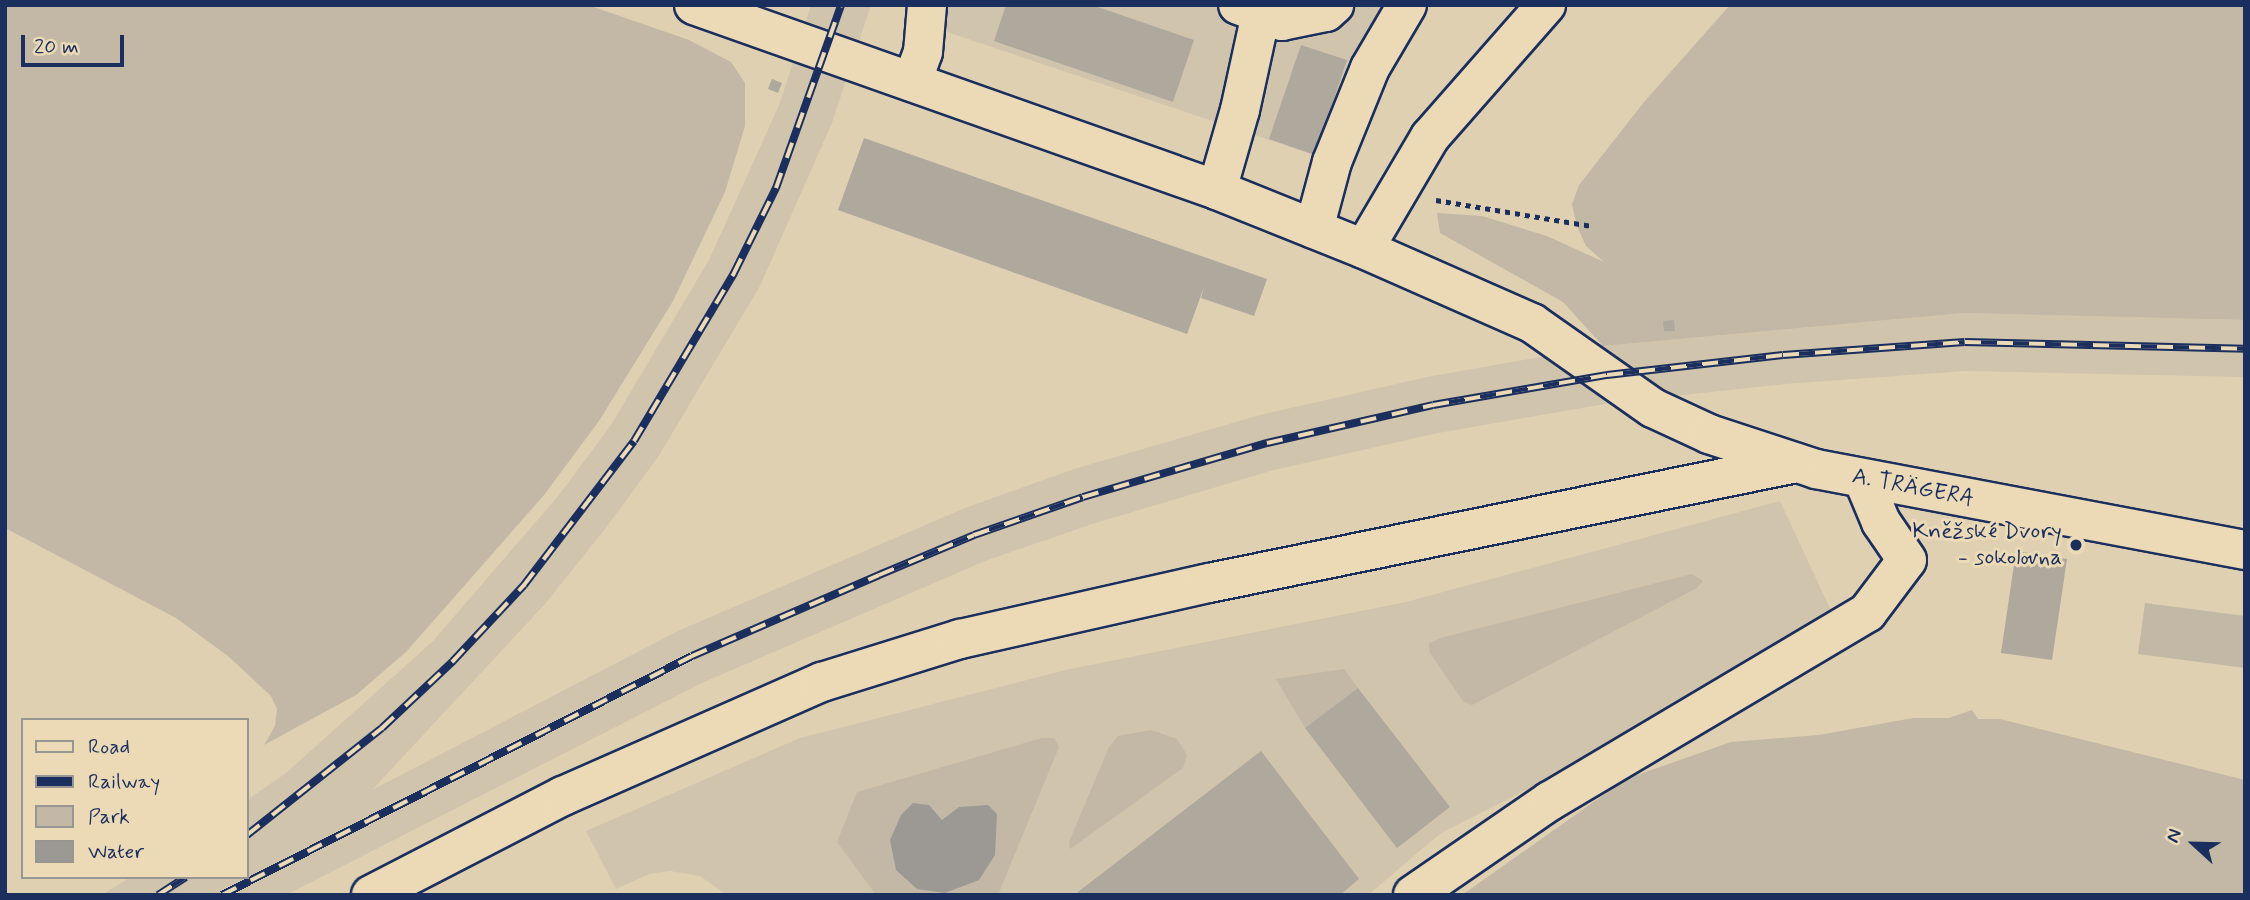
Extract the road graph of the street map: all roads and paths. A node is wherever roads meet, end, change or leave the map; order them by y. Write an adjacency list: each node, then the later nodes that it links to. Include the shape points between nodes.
1 (694, 5): 7 (street, A. TRÄGERA)
2 (927, 5): 7 (street, via 923,52)
3 (1334, 5): 6 (street, via 1326,12 1282,21)
4 (1407, 5): 11 (street, via 1370,68 1332,162)
5 (1546, 5): 9 (street, via 1430,137)
6 (1249, 9): 8 (street)
7 (912, 82): 8 (street, A. TRÄGERA)
8 (1217, 190): 11 (street, A. TRÄGERA)
9 (1396, 198): 10 (path, via 1466,202 1527,218); 12 (street)
10 (1592, 226)
11 (1314, 229): 12 (street, A. TRÄGERA)
12 (1364, 249): 13 (street, A. TRÄGERA, via 1532,323 1653,408 1709,434)
13 (1796, 463): 14 (street, A. TRÄGERA); 16 (street, via 1209,583 947,643 822,682 575,790)
14 (1863, 479): 15 (street, A. TRÄGERA); 17 (street, via 1881,522 1906,560 1867,613 1550,801)
15 (2245, 550)
16 (371, 895)
17 (1413, 895)

